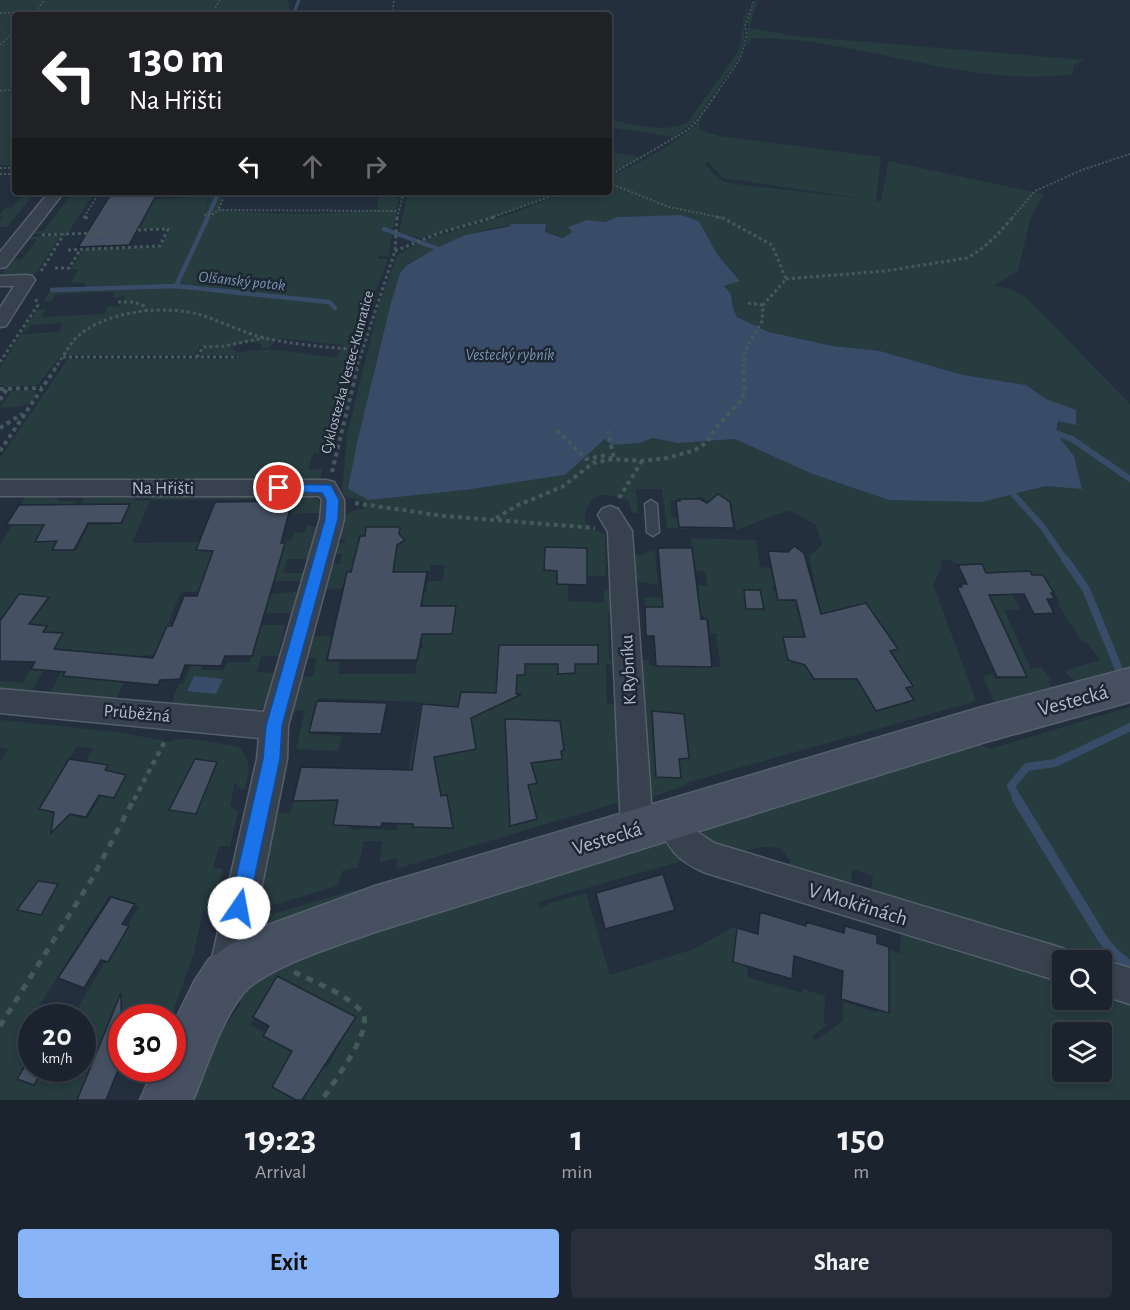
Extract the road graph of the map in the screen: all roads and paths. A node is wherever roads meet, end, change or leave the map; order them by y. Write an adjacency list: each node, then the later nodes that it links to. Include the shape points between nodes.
1 (45, 0): 3 (path)
2 (754, 0): 7 (path, via 740,59 697,121)
3 (34, 12)
4 (12, 34): 5 (path)
5 (0, 45)
6 (1130, 154): 26 (path, via 1035,191 996,237 967,258 885,271)
7 (612, 175)
8 (612, 184): 26 (path, via 682,211 723,218 772,245)
9 (55, 195): 23 (street)
10 (98, 195): 17 (path, via 84,217)
11 (225, 195): 14 (path)
12 (403, 195): 15 (path, Cyklostezka Vestec-Kunratice)
13 (555, 195): 22 (path)
14 (218, 210): 15 (path); 16 (path)
15 (398, 211): 22 (path, Cyklostezka Vestec-Kunratice)
16 (204, 215)
17 (88, 218)
18 (138, 230): 20 (path, via 168,229 160,246)
19 (114, 232): 25 (path, via 66,234)
20 (80, 249): 21 (path); 24 (path, via 69,268)
21 (68, 250)
22 (395, 251): 35 (path, Cyklostezka Vestec-Kunratice)
23 (0, 263)
24 (55, 268)
25 (39, 273)
26 (786, 279): 31 (path)
27 (0, 281): 28 (street, via 26,280)
28 (20, 296): 33 (street); 39 (path, via 36,298 38,305)
29 (118, 302): 32 (path, via 134,302)
30 (748, 303): 31 (path)
31 (763, 305): 50 (path, via 762,321 744,356 742,399 707,442 695,450)
32 (146, 311): 34 (path, via 181,310); 36 (path, via 84,332)
33 (0, 322)
34 (265, 338): 35 (path); 37 (path, via 203,347)
35 (362, 350): 52 (path, Cyklostezka Vestec-Kunratice)
36 (62, 357): 37 (path); 40 (path)
37 (197, 357): 38 (path)
38 (238, 357)
39 (0, 362)
40 (43, 388): 42 (path); 44 (path)
41 (0, 389): 42 (path)
42 (7, 389): 43 (path)
43 (0, 400)
44 (26, 412): 45 (path); 48 (path)
45 (0, 428)
46 (557, 430): 49 (path, via 586,459)
47 (608, 431): 49 (path)
48 (0, 451)
49 (614, 459): 50 (path); 55 (path, via 593,463 562,487)
50 (642, 461): 56 (path)
51 (0, 488): 52 (street, Na Hřišti)
52 (326, 488): 61 (street, via 333,500 332,519)
53 (651, 504): 57 (lane)
54 (370, 506): 55 (path)
55 (496, 519): 56 (path)
56 (615, 523): 62 (street, K Rybníku)
57 (653, 532)
58 (1130, 685): 62 (street, Vestecká, via 982,725)
59 (0, 701): 60 (street, Průběžná)
60 (173, 717): 61 (street, Průběžná); 67 (path, via 161,751 93,877)
61 (274, 726): 64 (street)
62 (654, 824): 63 (street, V Mokřinách, via 706,857); 64 (street, Vestecká, via 375,909 303,934)
63 (1052, 962)
64 (242, 965): 68 (street, via 212,997); 69 (path, via 354,1004 364,1016 357,1042)
65 (1112, 980): 66 (street)
66 (1130, 986)
67 (0, 1026)
68 (166, 1100)
69 (322, 1100)

